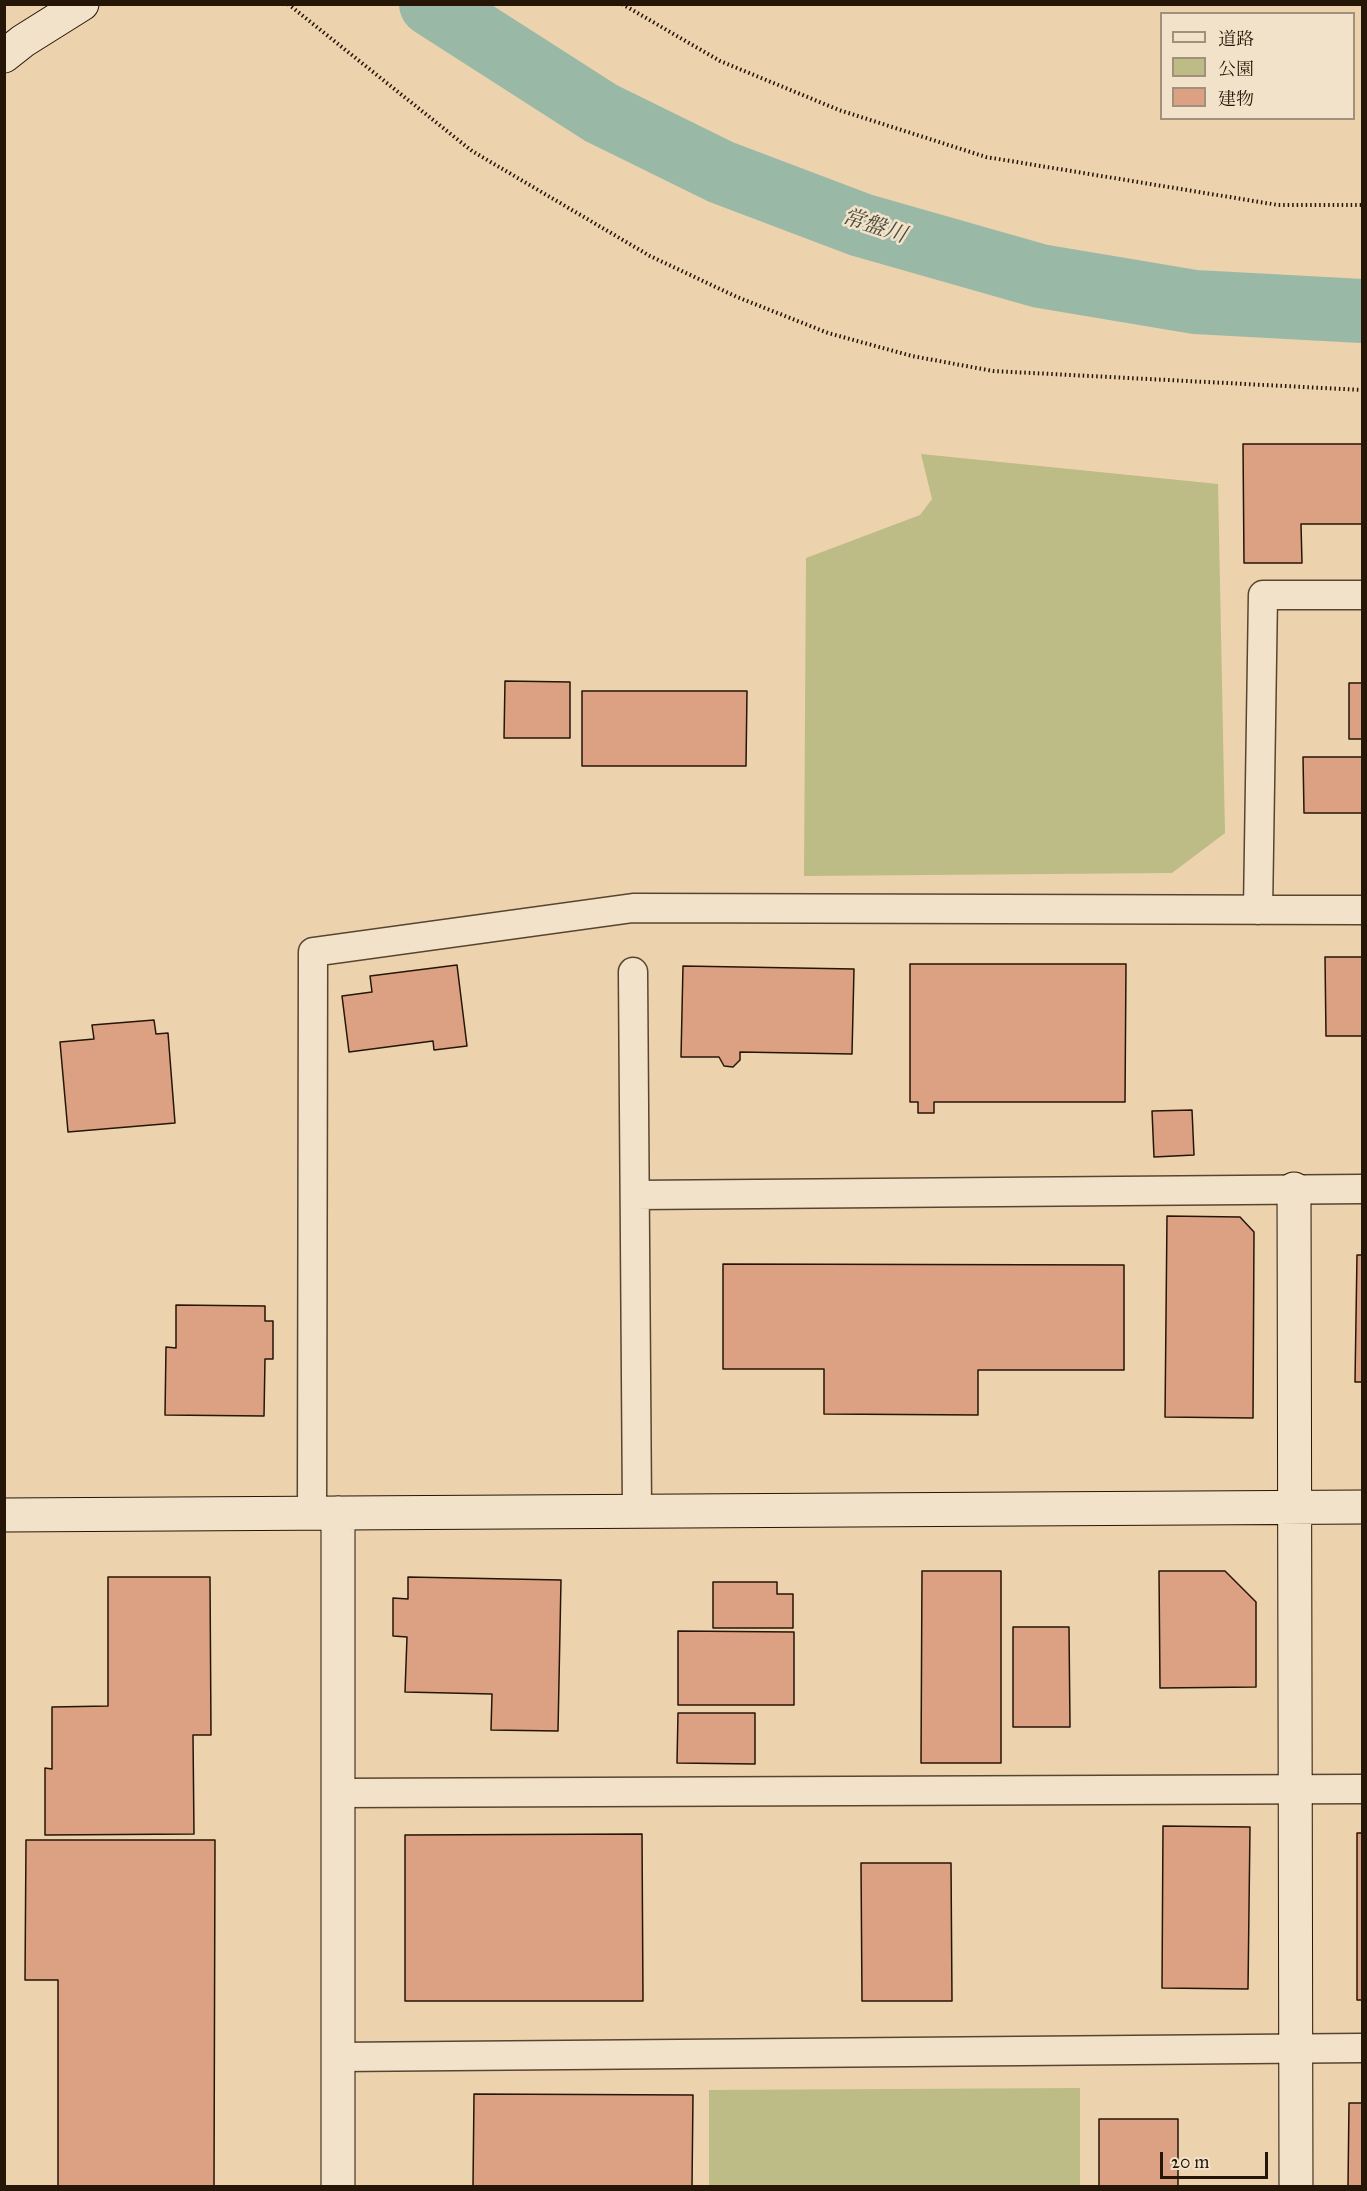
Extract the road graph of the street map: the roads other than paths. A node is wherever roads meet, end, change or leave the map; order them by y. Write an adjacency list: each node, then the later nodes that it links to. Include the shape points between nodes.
1 (82, 4): 2 (street)
2 (4, 56)
3 (1362, 595): 4 (street, via 1263,596)
4 (1258, 910): 5 (street); 13 (street, via 633,908 313,952)
5 (1362, 910)
6 (633, 972): 9 (street)
7 (1294, 1189): 8 (street); 9 (street); 10 (street)
8 (1362, 1189)
9 (636, 1195): 12 (street)
10 (1294, 1507): 11 (street); 12 (street); 16 (street)
11 (1362, 1507)
12 (637, 1511): 13 (street)
13 (325, 1513): 14 (street); 17 (street)
14 (4, 1515)
15 (1362, 1789): 16 (street)
16 (1295, 1790): 17 (street); 19 (street)
17 (338, 1793): 20 (street)
18 (1362, 2048): 19 (street)
19 (1296, 2049): 20 (street); 22 (street)
20 (338, 2057): 21 (street)
21 (338, 2187)
22 (1296, 2187)

